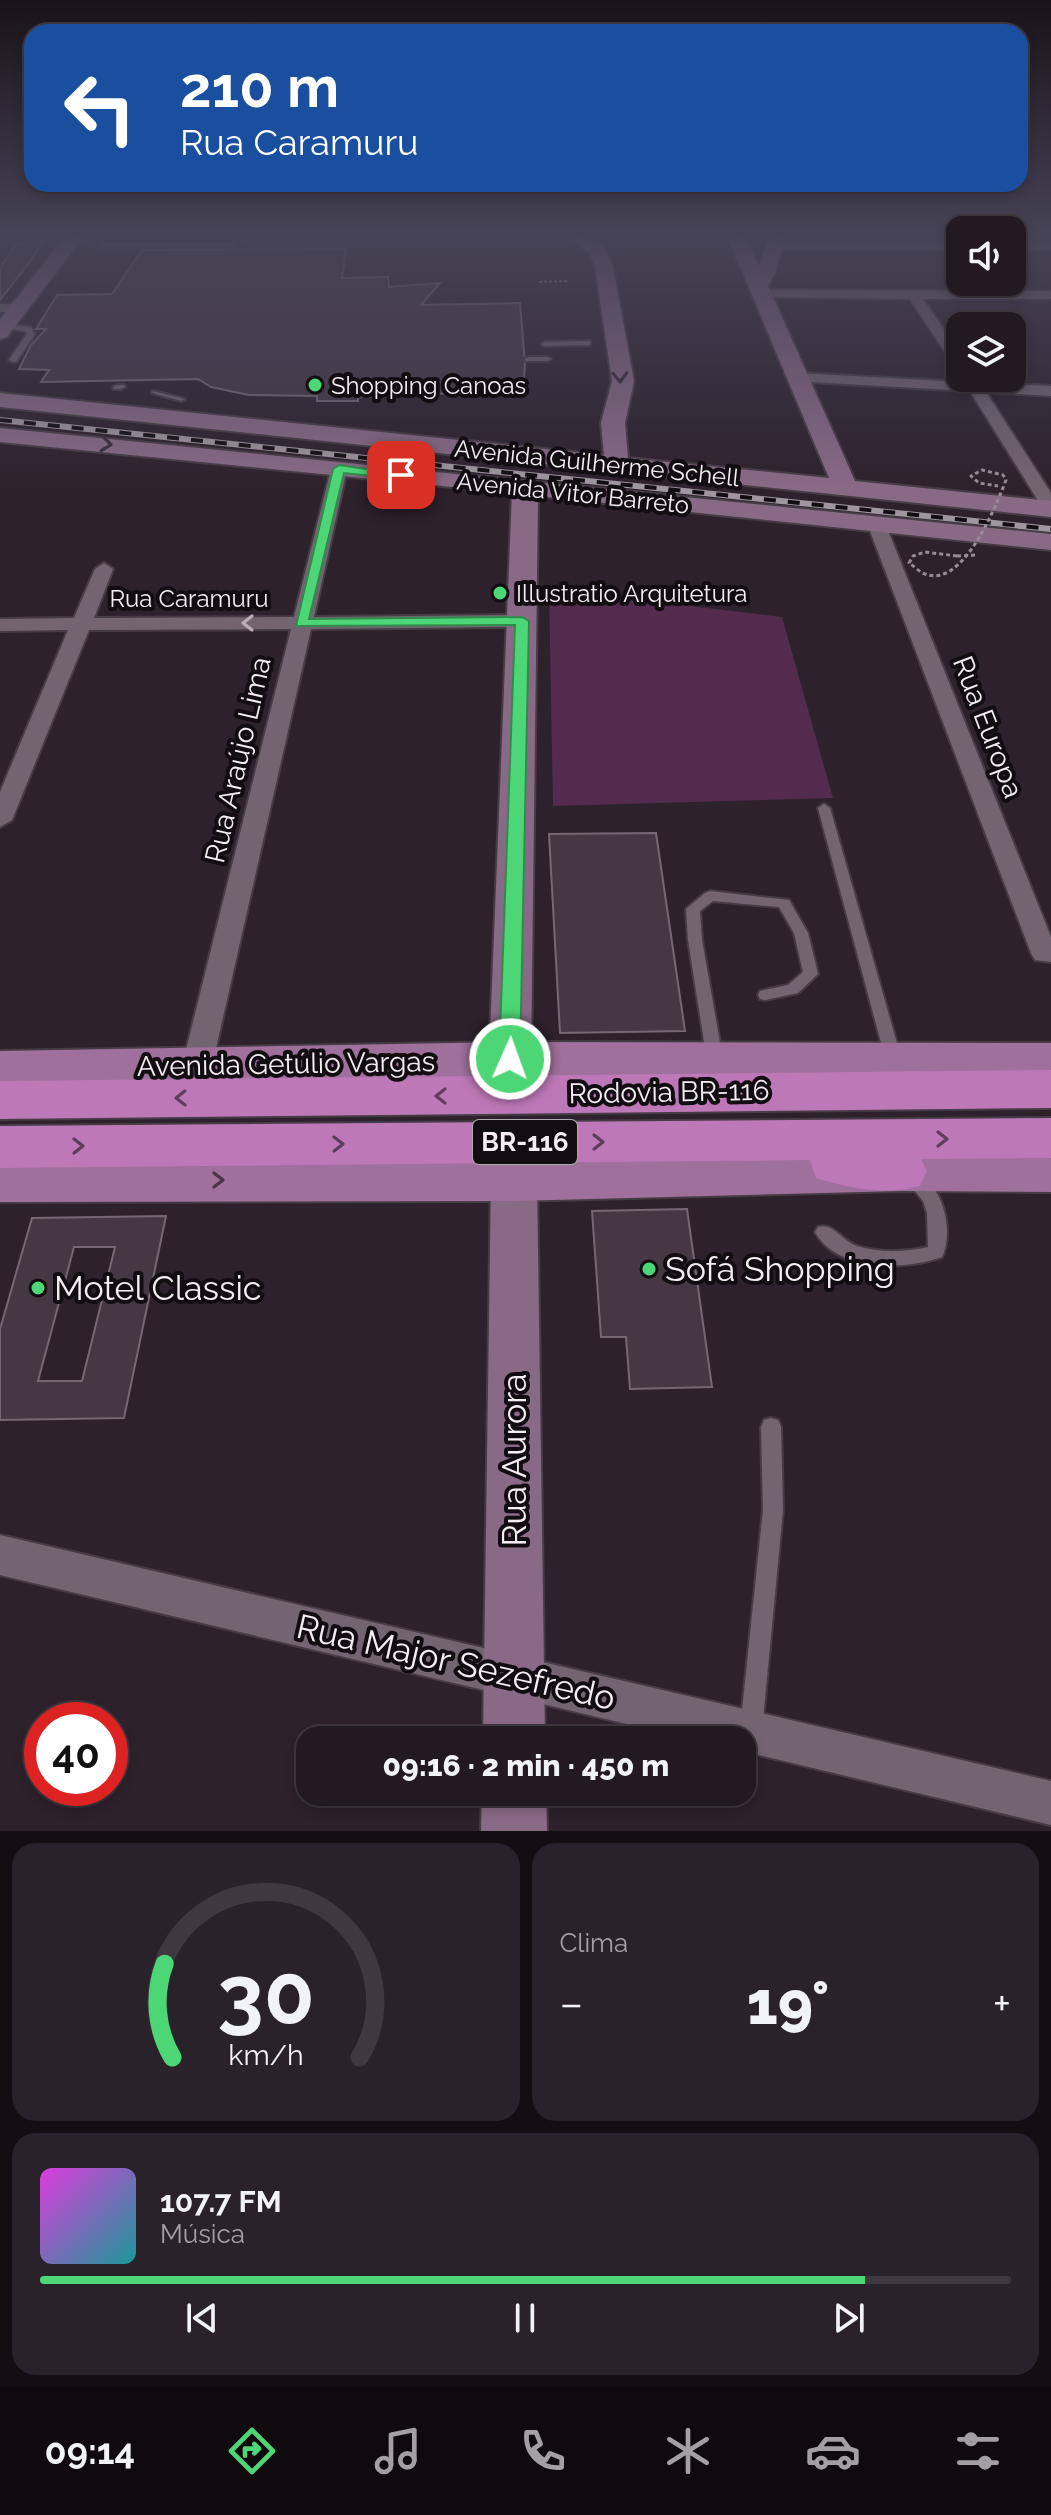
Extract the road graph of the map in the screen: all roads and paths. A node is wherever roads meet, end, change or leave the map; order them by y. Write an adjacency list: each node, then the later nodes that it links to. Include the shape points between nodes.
1 (613, 318): 22 (main road, one-way to 22, via 623,381 613,423)
2 (772, 318): 11 (main road)
3 (930, 318): 5 (street)
4 (6, 319): 10 (lane, via 31,334)
5 (946, 343)
6 (545, 344): 7 (lane, via 587,343)
7 (576, 348)
8 (529, 359): 9 (lane)
9 (547, 359)
10 (13, 360)
11 (797, 378): 12 (street); 26 (main road)
12 (946, 382)
13 (1026, 388): 14 (street)
14 (1051, 391)
15 (978, 392): 27 (street)
16 (156, 393): 17 (lane)
17 (181, 399)
18 (0, 400): 22 (main road, Avenida Guilherme Schell)
19 (0, 427): 21 (main road)
20 (0, 435): 21 (main road, Avenida Vitor Barreto)
21 (67, 439): 23 (main road, Avenida Vitor Barreto, one-way to 23)
22 (617, 466): 26 (main road, Avenida Guilherme Schell)
23 (339, 469): 25 (main road, Avenida Vitor Barreto); 33 (street, Rua Araújo Lima)
24 (998, 486): 30 (path, bridge, via 971,476 988,470 1006,480 991,523 955,570 925,573 909,563 925,552)
25 (525, 488): 28 (main road, Avenida Vitor Barreto); 32 (main road)
26 (846, 489): 27 (main road, Avenida Guilherme Schell)
27 (1051, 508)
28 (876, 523): 29 (main road, Avenida Vitor Barreto); 38 (street, Rua Europa)
29 (1051, 542)
30 (957, 556)
31 (104, 569): 34 (street)
32 (522, 621): 33 (street, Rua Caramuru); 40 (main road)
33 (301, 623): 34 (street, Rua Caramuru, one-way to 34); 44 (street, Rua Araújo Lima)
34 (81, 624): 35 (street, Rua Caramuru); 37 (street)
35 (0, 625)
36 (824, 808): 43 (lane)
37 (0, 820)
38 (1048, 953)
39 (765, 995): 41 (lane, via 793,989 811,974 801,933 784,903 710,896 693,909)
40 (510, 1059): 41 (main road, Avenida Getúlio Vargas); 44 (main road, Avenida Getúlio Vargas)
41 (715, 1060): 43 (main road, Avenida Getúlio Vargas)
42 (1051, 1060): 43 (main road, Avenida Getúlio Vargas)
43 (885, 1061): 47 (highway, BR-116)
44 (197, 1066): 45 (main road, Avenida Getúlio Vargas)
45 (0, 1069)
46 (1051, 1089): 47 (highway, Rodovia BR-116 / BR-116)
47 (653, 1091): 48 (highway, Rodovia BR-116 / BR-116, one-way to 48)
48 (0, 1100)
49 (1051, 1138): 50 (highway, Rodovia BR-116 / BR-116, one-way to 49)
50 (662, 1141): 51 (highway, Rodovia BR-116 / BR-116, one-way to 50); 52 (highway, BR-116)
51 (0, 1147)
52 (901, 1171): 53 (main road); 54 (main road); 56 (lane, via 928,1191 935,1205 936,1252 918,1259 862,1253 845,1249)
53 (1051, 1172)
54 (514, 1180): 55 (main road, one-way to 54); 59 (main road, Rua Aurora)
55 (0, 1181)
56 (824, 1232)
57 (771, 1427): 62 (lane, via 773,1510)
58 (0, 1555): 59 (street, Rua Major Sezefredo)
59 (515, 1675): 60 (main road, Rua Aurora); 61 (street, Rua Major Sezefredo)
60 (514, 1726)
61 (726, 1726)
62 (752, 1726)
63 (756, 1733): 64 (street, Rua Major Sezefredo)
64 (1051, 1803)
65 (514, 1806): 66 (main road)
66 (514, 1831)

